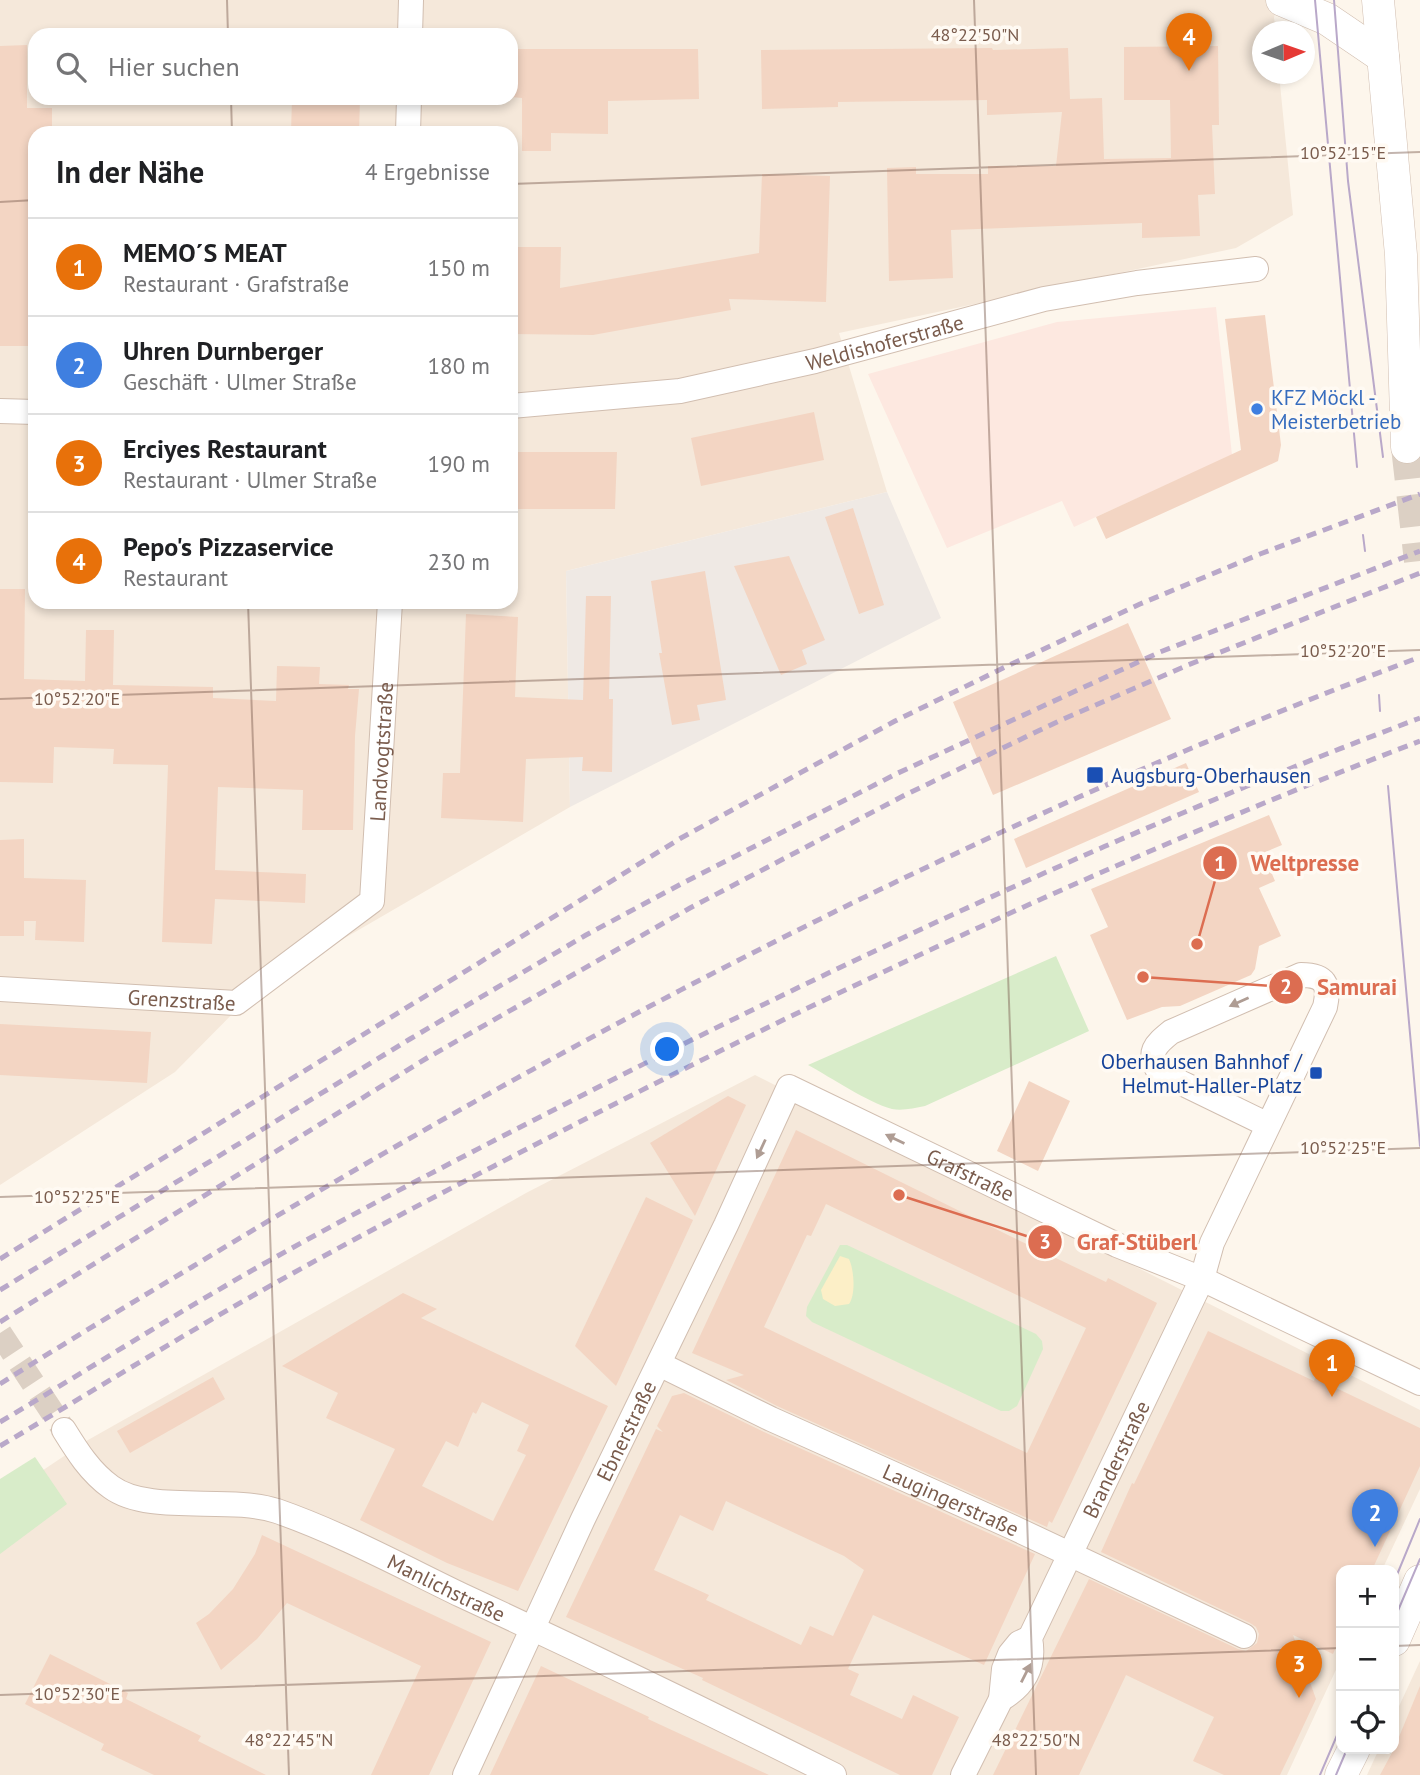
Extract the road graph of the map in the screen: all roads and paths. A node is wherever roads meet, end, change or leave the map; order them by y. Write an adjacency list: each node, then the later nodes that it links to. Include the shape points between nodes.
1 (411, 0): 4 (street)
2 (1282, 0): 5 (street, via 1327,19)
3 (1378, 0): 5 (street)
4 (410, 28)
5 (1383, 57): 8 (street)
6 (409, 105): 7 (street)
7 (408, 126)
8 (1401, 255): 10 (street); 14 (street)
9 (1256, 269): 11 (street, Weldishoferstraße, via 1044,299 680,391)
10 (1420, 341)
11 (518, 404)
12 (0, 411): 13 (street)
13 (28, 412)
14 (1407, 447)
15 (390, 609): 16 (street, Landvogtstraße)
16 (372, 901): 17 (street, Grenzstraße, via 236,1003)
17 (0, 989)
18 (789, 1087): 20 (street, Grafstraße, one-way to 18, via 1116,1245); 21 (street, Ebnerstraße, one-way to 21)
19 (1268, 1125): 19 (street, Branderstraße, one-way to 19, via 1325,1007 1328,992 1324,981 1314,975 1301,975 1171,1032 1153,1052 1159,1072); 20 (street, Branderstraße, via 1212,1242)
20 (1202, 1279): 22 (street, Grafstraße); 24 (street, Branderstraße)
21 (659, 1364): 24 (street, Laugingerstraße); 26 (street, Ebnerstraße)
22 (1420, 1383)
23 (64, 1430): 26 (street, Manlichstraße, via 85,1463 112,1489 153,1501 232,1503 275,1510)
24 (1069, 1554): 28 (street, Laugingerstraße); 32 (street, Branderstraße, via 1030,1638 1031,1663 1023,1681 1001,1699)
25 (1420, 1581): 27 (street)
26 (532, 1628): 30 (street, Ebnerstraße); 31 (street, Manlichstraße)
27 (1399, 1629)
28 (1244, 1636)
29 (1352, 1754): 33 (street)
30 (465, 1775)
31 (834, 1775)
32 (963, 1775)
33 (1341, 1775)

